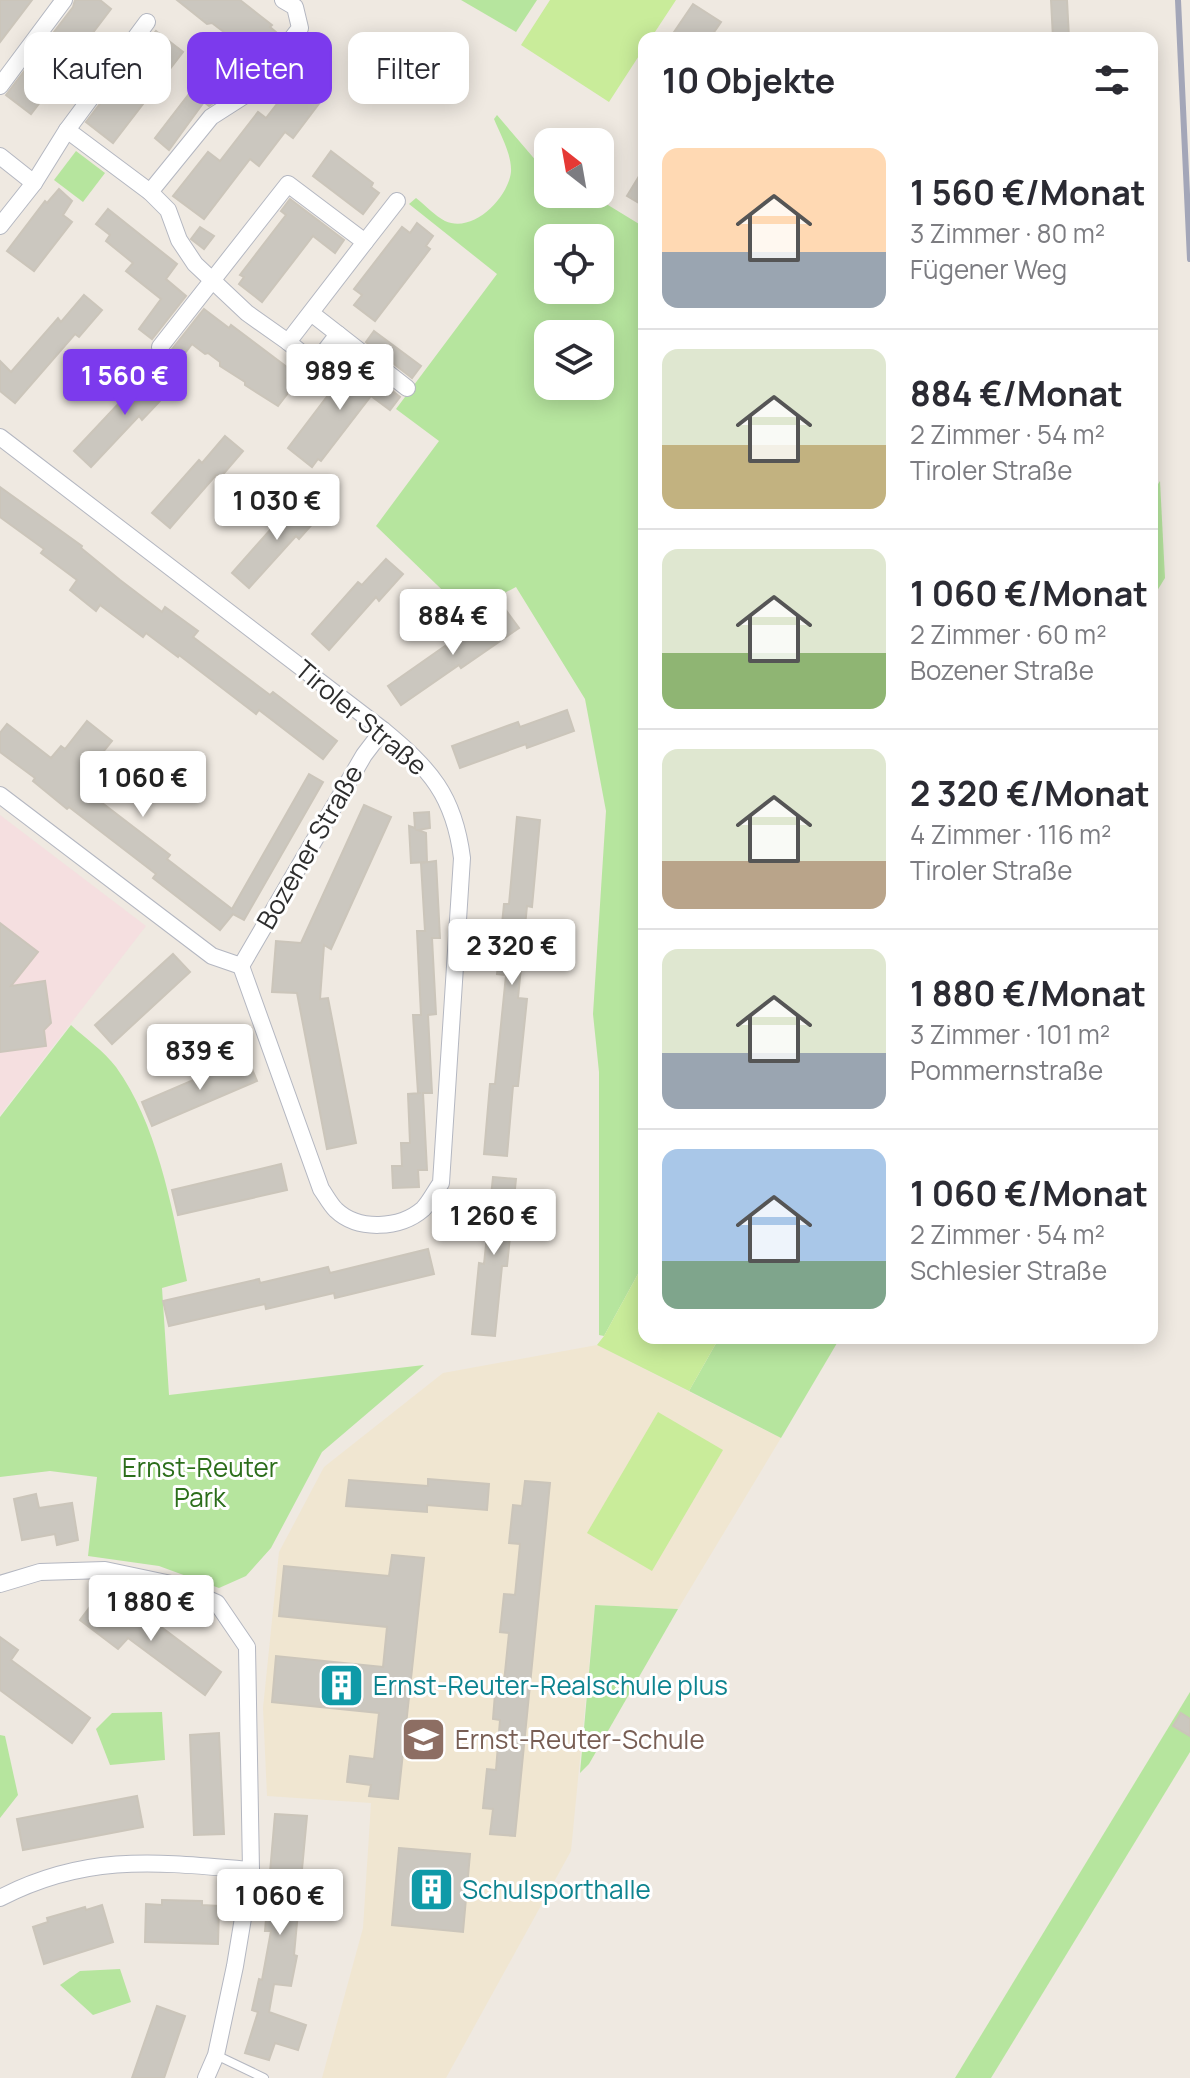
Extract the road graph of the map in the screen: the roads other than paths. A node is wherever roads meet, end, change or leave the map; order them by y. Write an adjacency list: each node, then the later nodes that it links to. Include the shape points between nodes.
1 (64, 0): 4 (street)
2 (283, 0): 8 (street, via 295,7 300,28 250,92 211,117)
3 (147, 22): 5 (street)
4 (0, 86)
5 (67, 130): 7 (street); 8 (street)
6 (0, 156): 7 (street)
7 (34, 183): 10 (street)
8 (150, 192): 12 (street, via 168,210 179,240)
9 (397, 201): 11 (street)
10 (0, 226)
11 (365, 242): 12 (street, via 288,184); 13 (street)
12 (212, 282): 15 (street); 16 (street)
13 (311, 313): 14 (street); 15 (street)
14 (338, 334): 15 (street, via 315,364); 17 (street)
15 (288, 342)
16 (160, 347)
17 (407, 388)
18 (0, 437): 19 (street, Tiroler Straße)
19 (383, 730): 21 (street, Bozener Straße); 21 (street, Tiroler Straße, via 438,784 455,819 461,850 441,1183 423,1209 381,1225 360,1224 336,1211 321,1189)
20 (0, 795): 21 (street, via 212,956)
21 (241, 966)
22 (0, 1584): 23 (street, via 40,1572 105,1570 176,1585 217,1603 247,1647)
23 (251, 1870): 24 (street, via 117,1863 64,1872); 25 (street)
24 (0, 1898)
25 (216, 2055): 26 (street); 27 (lane)
26 (206, 2078)
27 (264, 2078)

